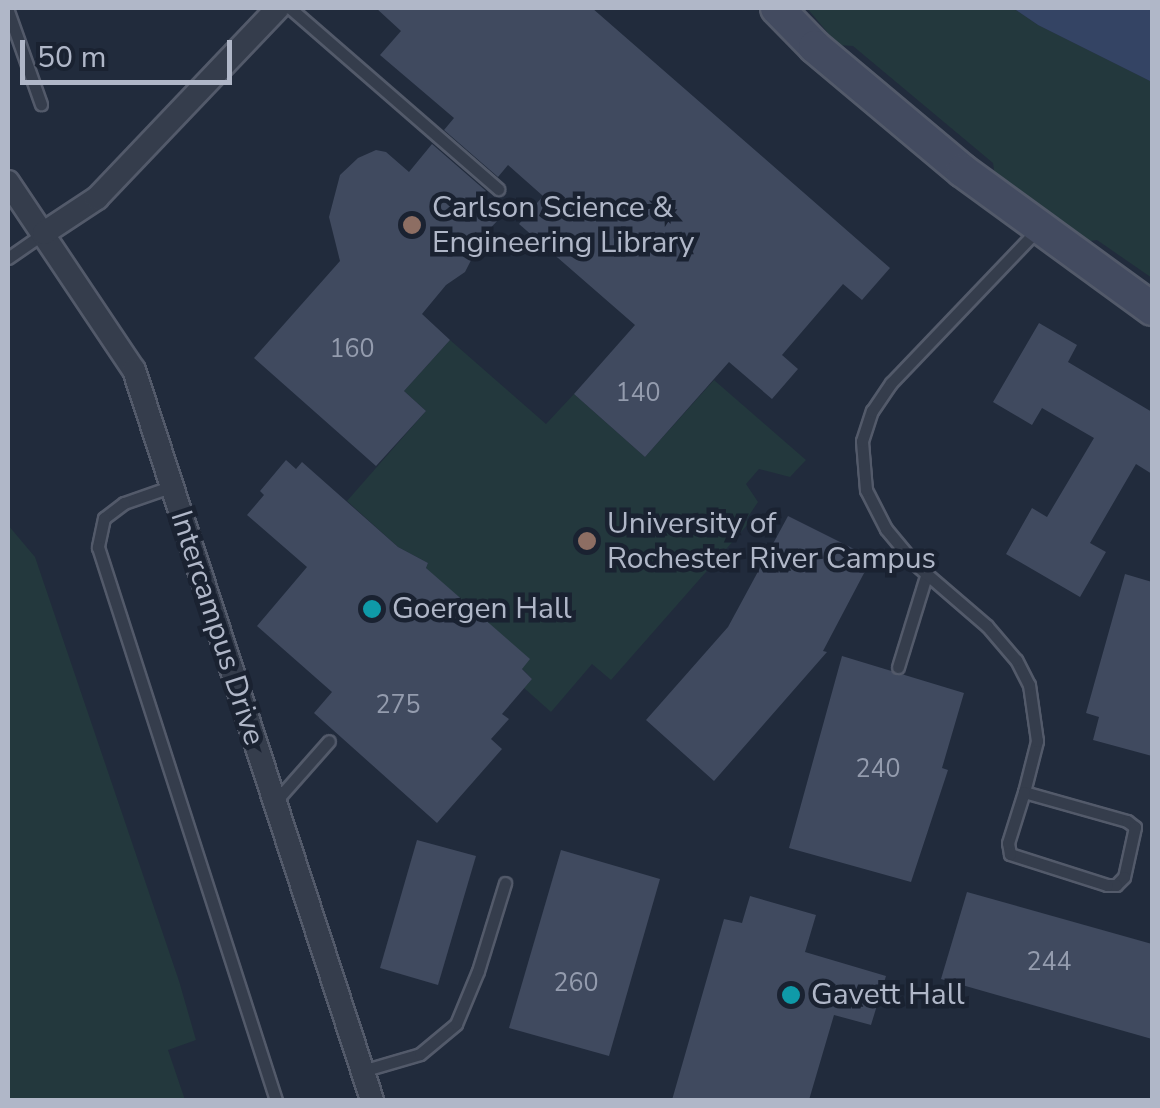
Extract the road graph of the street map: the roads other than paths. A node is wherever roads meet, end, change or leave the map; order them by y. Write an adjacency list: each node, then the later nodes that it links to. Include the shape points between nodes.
1 (278, 8): 9 (street, via 97,198)
2 (290, 8): 7 (lane)
3 (777, 8): 8 (street, via 906,126)
4 (8, 11): 5 (lane)
5 (42, 104)
6 (8, 182): 9 (street, Intercampus Drive)
7 (498, 189)
8 (1038, 229): 11 (street); 13 (lane, via 872,411 862,442 866,490)
9 (44, 233): 10 (lane); 12 (street, Intercampus Drive, via 134,370)
10 (8, 258)
11 (1152, 309)
12 (170, 487): 17 (street, Intercampus Drive); 20 (lane, via 124,503 104,518 98,547)
13 (926, 574): 14 (lane); 16 (lane, via 987,626 1029,685 1037,740)
14 (898, 667)
15 (328, 742): 17 (lane)
16 (1024, 792): 16 (lane, via 1010,854 1107,885 1124,877 1135,827)
17 (276, 802): 19 (street, Intercampus Drive)
18 (504, 883): 19 (lane, via 456,1024 420,1054)
19 (362, 1071): 21 (street, Intercampus Drive)
20 (276, 1100)
21 (372, 1100)

